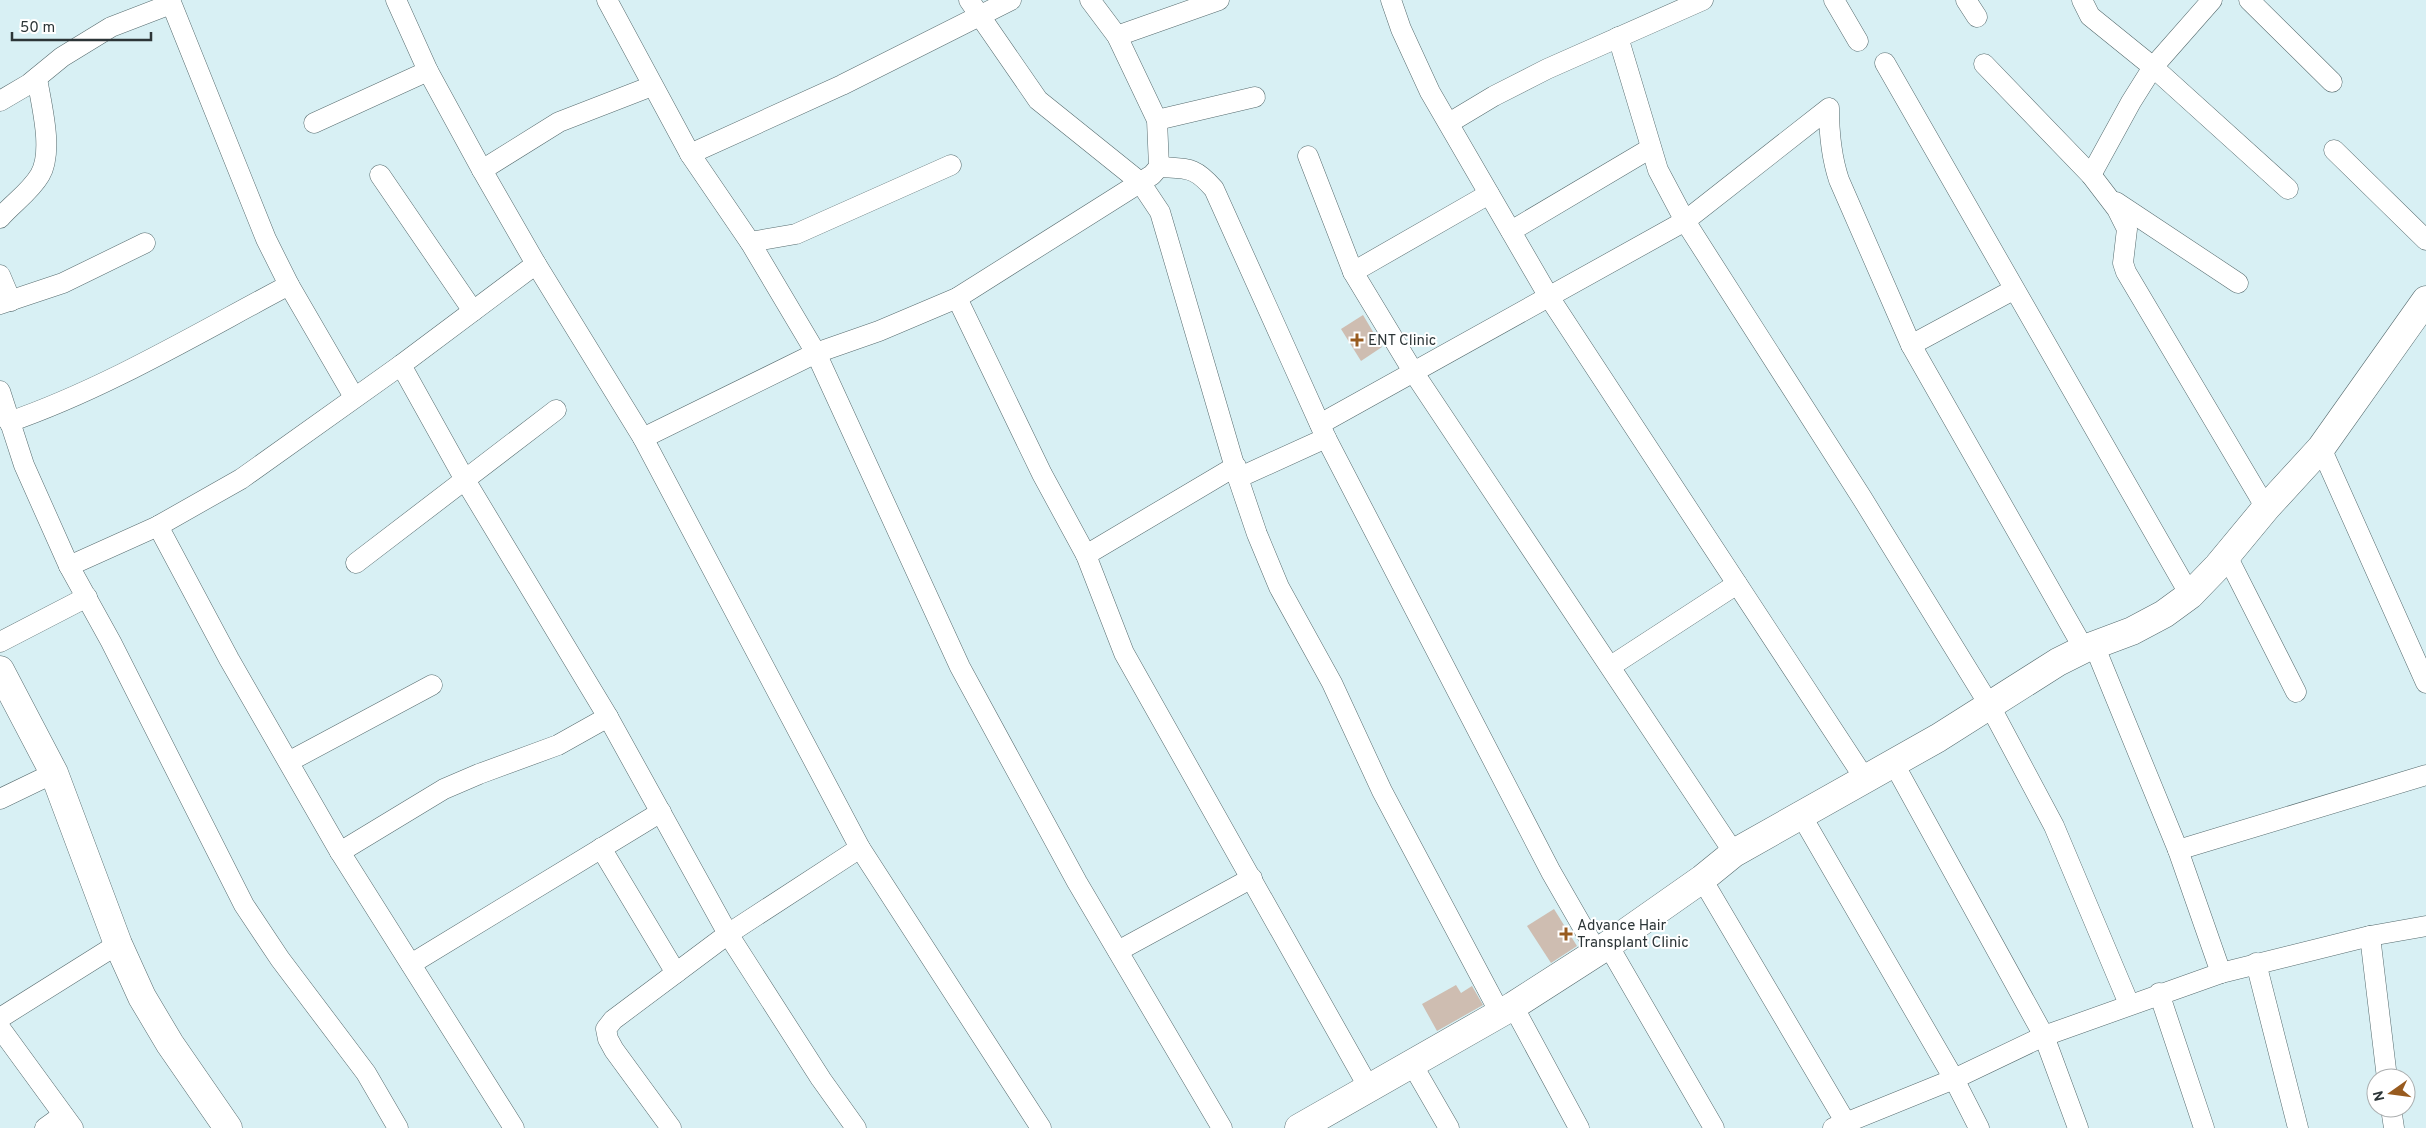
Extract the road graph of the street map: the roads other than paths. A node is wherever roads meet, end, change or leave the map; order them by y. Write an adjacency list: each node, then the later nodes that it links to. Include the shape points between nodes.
1 (396, 0): 23 (street)
2 (607, 0): 26 (street)
3 (969, 0): 15 (street)
4 (1011, 0): 15 (street)
5 (1090, 0): 17 (street)
6 (1219, 0): 17 (street)
7 (1391, 0): 31 (street, via 1415,62)
8 (1703, 0): 18 (street)
9 (1834, 0): 19 (street)
10 (1966, 0): 16 (street)
11 (2082, 0): 22 (street, via 2090,16)
12 (2212, 0): 22 (street)
13 (2249, 0): 24 (street)
14 (170, 2): 25 (street, via 111,27 62,57); 55 (street, via 266,239)
15 (981, 16): 34 (street, via 842,85); 41 (street, via 1038,100)
16 (1977, 17)
17 (1117, 36): 29 (street)
18 (1618, 37): 31 (street, via 1517,83); 32 (street)
19 (1858, 41)
20 (1885, 63): 56 (street)
21 (1984, 64): 40 (street)
22 (2153, 67): 40 (street); 42 (street)
23 (428, 71): 30 (street); 38 (street)
24 (2332, 82)
25 (28, 84): 28 (street); 45 (street, via 46,137 44,164 35,183)
26 (652, 86): 34 (street); 38 (street, via 559,122)
27 (1256, 97): 29 (street)
28 (0, 100)
29 (1157, 120): 37 (street)
30 (314, 123)
31 (1449, 123): 43 (street)
32 (1651, 148): 46 (street, via 1664,183); 47 (street)
33 (2334, 150): 48 (street)
34 (690, 154): 49 (street)
35 (1308, 156): 52 (street)
36 (951, 165): 49 (street, via 796,234)
37 (1159, 167): 41 (street, via 1152,176); 70 (street, via 1188,169 1201,174 1214,189)
38 (482, 170): 51 (street)
39 (380, 175): 61 (street)
40 (2091, 175): 44 (street)
41 (1140, 182): 57 (street); 73 (street, via 1160,212)
42 (2288, 189)
43 (1489, 194): 47 (street); 52 (street)
44 (2108, 197): 54 (street); 75 (street, via 2127,229 2123,263 2126,272)
45 (1, 213)
46 (1685, 221): 58 (street); 62 (street, via 1829,108 1833,163); 91 (street)
47 (1511, 231): 58 (street)
48 (2426, 240)
49 (750, 242): 63 (street)
50 (145, 243): 60 (street, via 63,283)
51 (536, 264): 61 (street); 71 (street)
52 (1354, 272): 65 (street)
53 (0, 275): 60 (street)
54 (2238, 283)
55 (289, 285): 67 (street); 69 (street, via 95,387 48,409)
56 (2014, 290): 62 (street); 82 (street)
57 (957, 298): 63 (street); 77 (street, via 1042,474)
58 (1549, 298): 65 (street); 81 (street)
59 (2426, 300): 72 (street)
60 (5, 302)
61 (473, 311): 64 (street)
62 (1911, 344): 85 (street)
63 (816, 353): 71 (street); 113 (street, via 960,667)
64 (401, 365): 67 (street); 74 (street)
65 (1414, 373): 70 (street); 86 (street)
66 (0, 390): 69 (street)
67 (354, 397): 76 (street, via 241,479)
68 (556, 410): 74 (street)
69 (9, 422): 80 (street, via 24,465)
70 (1323, 431): 73 (street); 112 (street, via 1529,829)
71 (643, 438): 102 (street)
72 (2321, 448): 75 (street); 88 (street)
73 (1237, 472): 77 (street); 120 (street, via 1278,587 1329,676 1382,791)
74 (465, 480): 79 (street); 92 (street)
75 (2266, 508): 78 (street)
76 (158, 526): 80 (street); 93 (street, via 229,659)
77 (1086, 555): 106 (street, via 1124,653)
78 (2226, 556): 82 (street); 90 (street)
79 (356, 563)
80 (69, 566): 83 (street)
81 (1737, 584): 86 (street); 97 (street)
82 (2190, 595): 85 (street, via 2150,623)
83 (87, 598): 84 (street); 133 (street, via 244,906 366,1073)
84 (0, 642)
85 (2089, 647): 91 (street, via 2039,673); 103 (street)
86 (1610, 666): 105 (street)
87 (0, 670): 95 (street)
88 (2426, 683)
89 (432, 686): 93 (street)
90 (2296, 692)
91 (1990, 706): 94 (street); 119 (street, via 2054,826)
92 (608, 716): 99 (street); 104 (street, via 553,748 444,789)
93 (290, 761): 104 (street)
94 (1894, 764): 97 (street); 123 (street)
95 (54, 774): 98 (street); 111 (street)
96 (2426, 775): 103 (street)
97 (1865, 779): 100 (street)
98 (0, 799)
99 (661, 812): 101 (street); 109 (street)
100 (1801, 815): 105 (street); 126 (street)
101 (601, 848): 115 (street); 117 (street)
102 (860, 848): 109 (street); 137 (street)
103 (2178, 850): 116 (street)
104 (340, 852): 115 (street)
105 (1734, 853): 107 (street)
106 (1252, 878): 113 (street); 127 (street)
107 (1702, 879): 112 (street); 130 (street)
108 (2426, 926): 110 (street)
109 (728, 934): 117 (street); 136 (street)
110 (2370, 936): 114 (street); 125 (street)
111 (118, 944): 121 (street); 132 (street, via 142,997 165,1036)
112 (1603, 948): 120 (street); 141 (street)
113 (1118, 951): 138 (street)
114 (2256, 963): 116 (street); 145 (street)
115 (411, 964): 134 (street)
116 (2221, 972): 118 (street)
117 (676, 973): 135 (street, via 613,1020 606,1029 614,1050)
118 (2159, 993): 119 (street); 144 (street)
119 (2130, 1004): 123 (street)
120 (1507, 1009): 124 (street); 140 (street)
121 (0, 1018)
122 (0, 1028): 128 (street)
123 (2044, 1036): 126 (street); 143 (street)
124 (1412, 1064): 127 (street); 139 (street)
125 (2386, 1068)
126 (1954, 1079): 130 (street); 142 (street)
127 (1369, 1088): 129 (street)
128 (68, 1122): 131 (street)
129 (1306, 1126)
130 (1843, 1126)
131 (45, 1128)
132 (228, 1128)
133 (398, 1128)
134 (514, 1128)
135 (671, 1128)
136 (856, 1128)
137 (1041, 1128)
138 (1222, 1128)
139 (1449, 1128)
140 (1579, 1128)
141 (1714, 1128)
142 (1979, 1128)
143 (2078, 1128)
144 (2204, 1128)
145 (2298, 1128)

